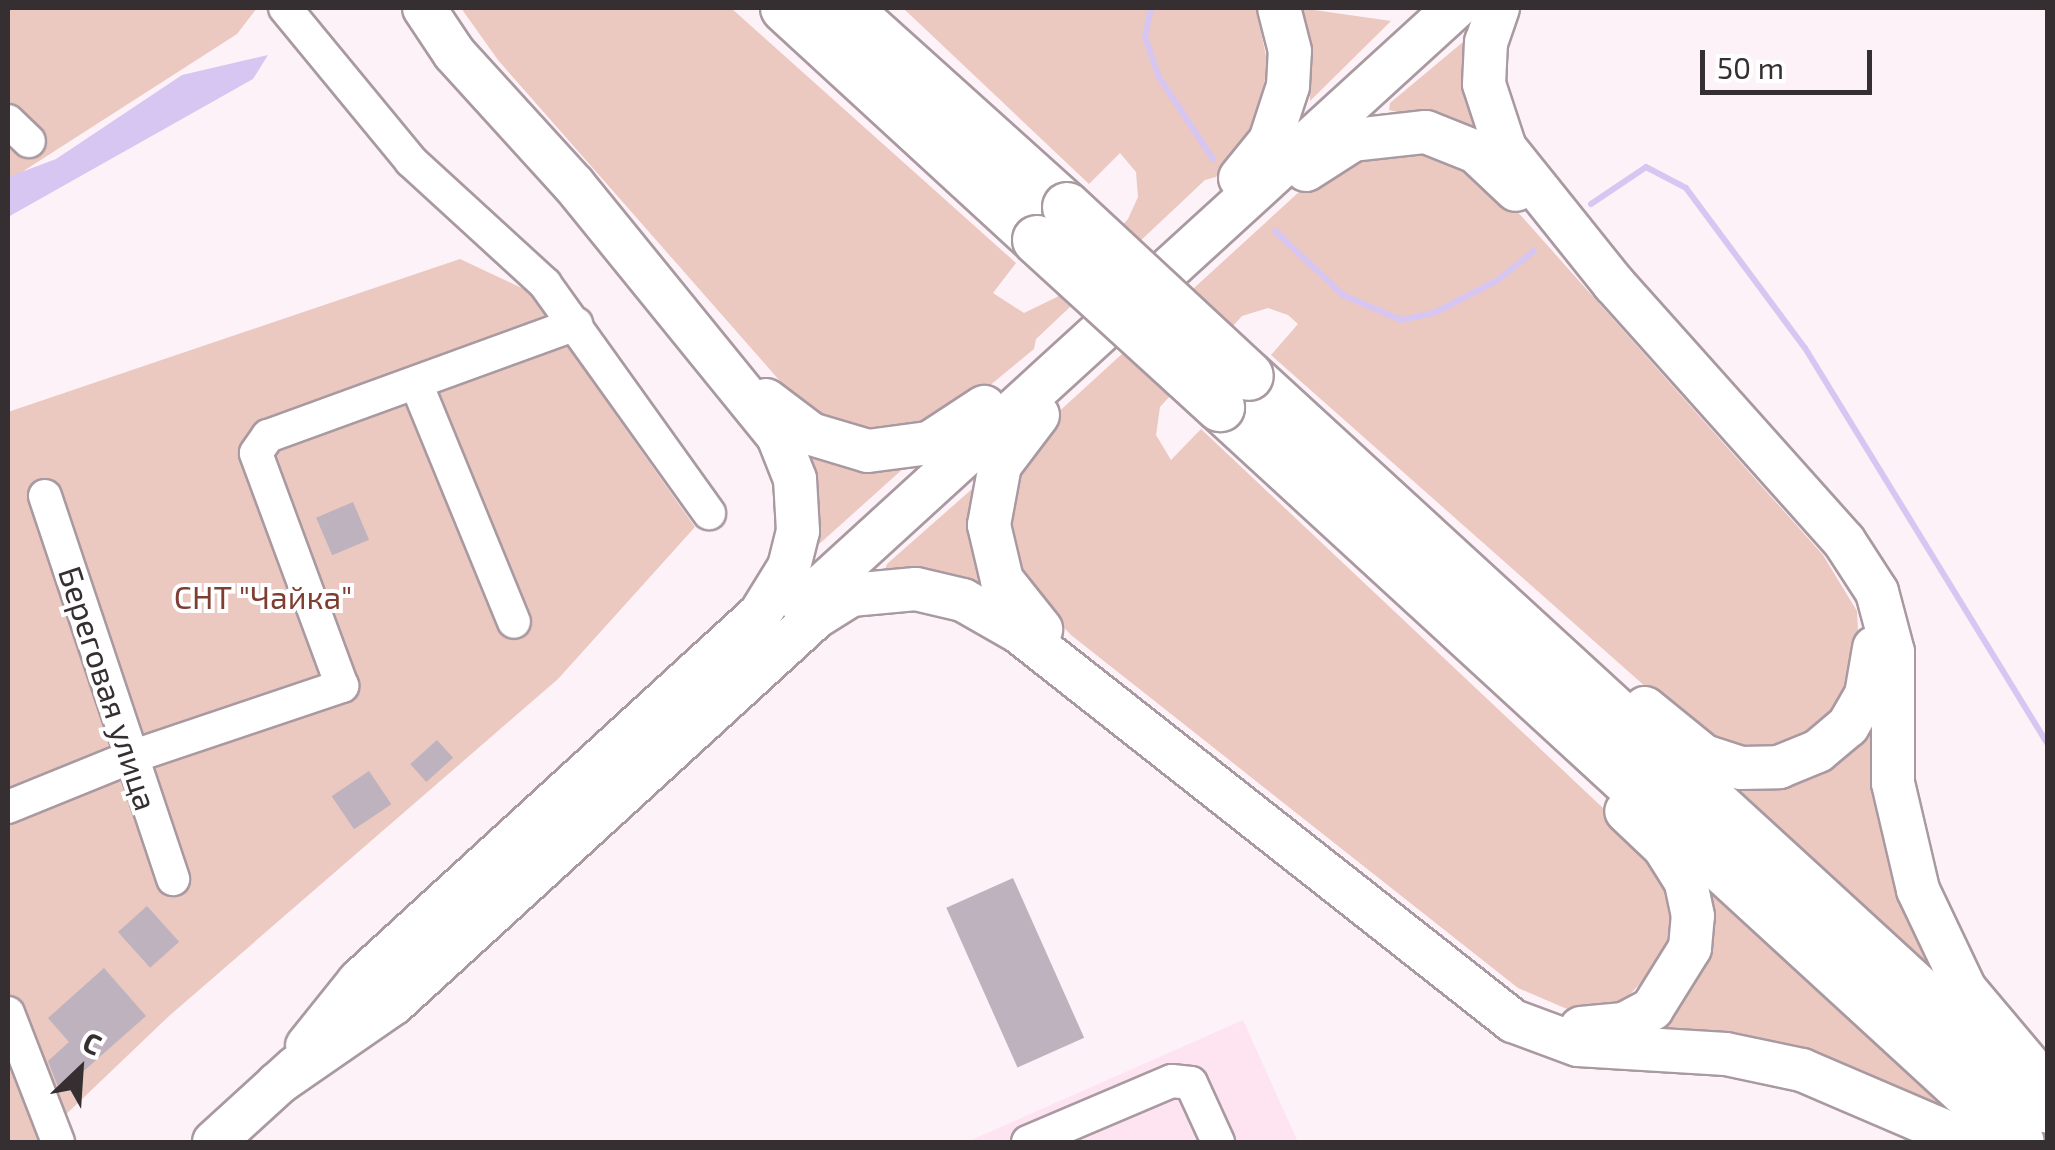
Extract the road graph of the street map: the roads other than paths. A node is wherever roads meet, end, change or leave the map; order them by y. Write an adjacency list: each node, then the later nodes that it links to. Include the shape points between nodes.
1 (285, 8): 16 (street, via 411,161 520,258)
2 (424, 8): 12 (main road, via 454,54)
3 (444, 8): 12 (main road)
4 (756, 8): 11 (main road, via 896,135)
5 (785, 8): 11 (highway)
6 (846, 8): 11 (highway)
7 (874, 8): 11 (main road, via 952,80)
8 (1279, 8): 13 (main road, via 1290,71 1278,123)
9 (1455, 8): 13 (main road)
10 (1498, 8): 15 (main road, via 1484,64 1497,133)
11 (1008, 183): 20 (highway, bridge)
12 (574, 185): 14 (main road)
13 (1183, 254): 15 (main road, via 1242,224 1334,149 1371,135 1426,132 1476,152); 17 (main road)
14 (648, 273): 17 (main road, via 783,415 830,442 868,450 906,450 943,437 1028,370); 31 (main road, via 785,449 799,516 788,566 760,614 359,981)
15 (1614, 284): 19 (main road)
16 (576, 324): 18 (street); 22 (street)
17 (1097, 334): 24 (main road, via 1055,398 1007,451 990,504 992,547 1021,609); 31 (main road)
18 (416, 383): 23 (street); 25 (street, via 268,436 256,453 342,686)
19 (1723, 411): 20 (main road, via 1759,468 1851,577 1871,626 1874,664 1858,710 1835,740 1779,766 1740,768 1688,747 1392,484); 30 (main road, via 1844,541 1877,592 1893,652 1893,783 1918,890 1965,989)
20 (1281, 434): 27 (main road, via 1340,544 1664,846 1690,896 1690,948 1664,997 1642,1016 1607,1028 1571,1027 1499,996); 32 (highway); 39 (highway)
21 (46, 496): 25 (street, Береговая улица)
22 (709, 513)
23 (514, 622)
24 (1167, 743): 27 (main road); 31 (main road, via 986,610 916,589 851,595 798,633 394,1002)
25 (131, 757): 26 (street); 28 (street, Береговая улица)
26 (8, 808)
27 (1314, 861): 38 (main road, via 1476,996 1532,1030 1578,1044 1726,1054 1802,1070)
28 (173, 879)
29 (8, 1013): 34 (street)
30 (2048, 1083)
31 (277, 1084): 35 (main road)
32 (2048, 1109)
33 (1071, 1134): 36 (street); 37 (street, via 1172,1081 1192,1084)
34 (58, 1142)
35 (214, 1142)
36 (1028, 1142)
37 (1218, 1142)
38 (1970, 1142)
39 (2020, 1142)

